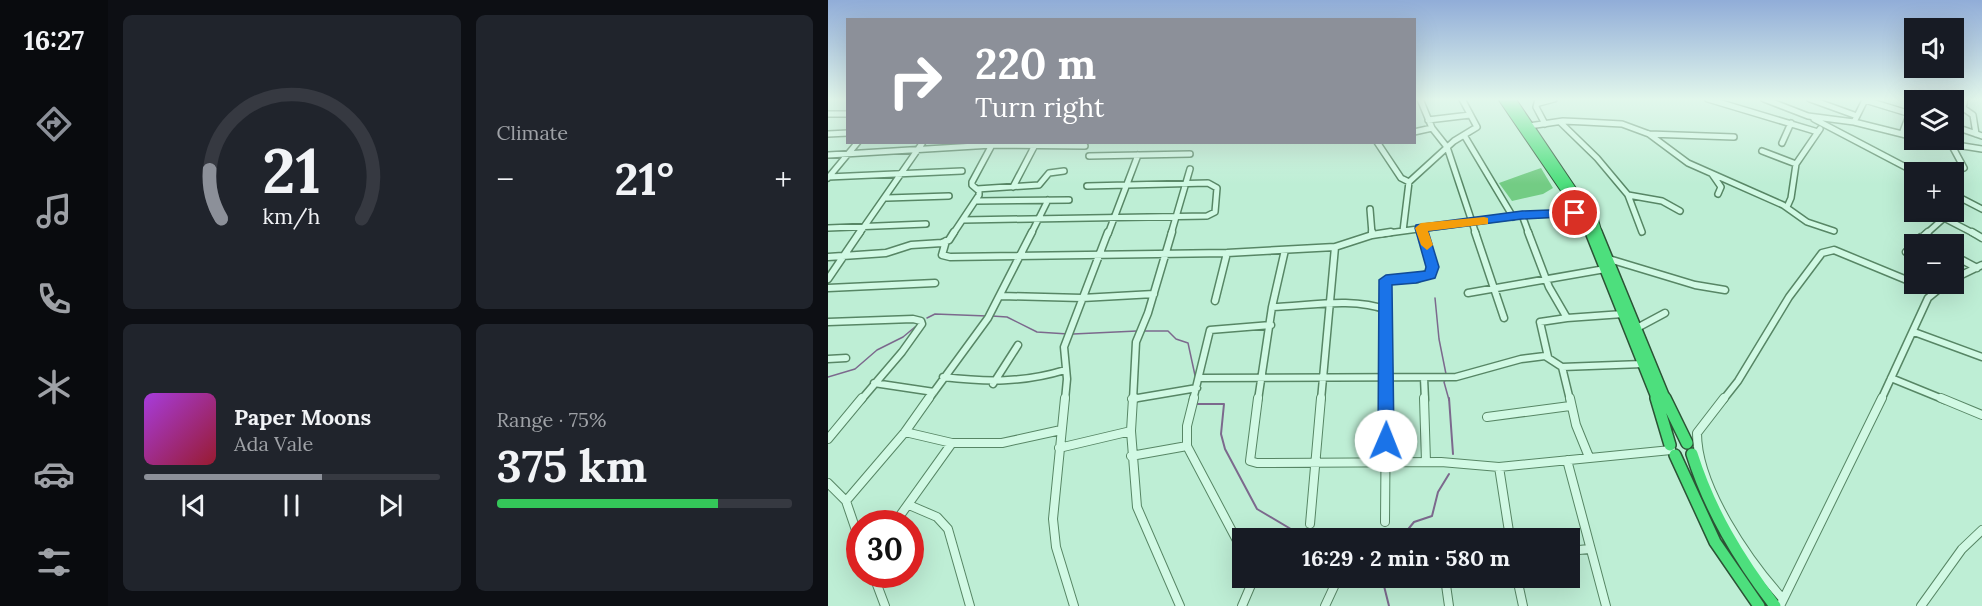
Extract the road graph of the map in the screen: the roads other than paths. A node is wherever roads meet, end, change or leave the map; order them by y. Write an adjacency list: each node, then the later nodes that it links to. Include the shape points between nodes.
1 (1477, 127): 20 (street)
2 (1522, 127): 67 (highway, via 1570,197)
3 (1531, 127): 65 (highway)
4 (1565, 127): 55 (street)
5 (1631, 127): 18 (street)
6 (1789, 127): 23 (street)
7 (1804, 127): 15 (street)
8 (1821, 127): 15 (street)
9 (1832, 127): 41 (street)
10 (1875, 127): 19 (street)
11 (1432, 128): 14 (street); 31 (street)
12 (1904, 130): 19 (street)
13 (1964, 130): 21 (street)
14 (1416, 132)
15 (1818, 132): 40 (street)
16 (846, 133): 17 (street)
17 (828, 134)
18 (1649, 134): 22 (street); 46 (street, via 1681,159)
19 (1902, 134)
20 (1464, 135): 31 (street); 70 (street)
21 (1979, 135)
22 (1734, 137)
23 (1782, 143)
24 (856, 144): 37 (street)
25 (922, 144): 33 (street)
26 (993, 144): 28 (street); 33 (street); 53 (street, via 972,183)
27 (1378, 144): 49 (street, via 1401,178)
28 (1035, 146): 29 (street); 52 (street)
29 (1085, 146)
30 (1964, 146): 32 (street)
31 (1447, 147): 49 (street); 74 (street)
32 (1982, 149)
33 (917, 150): 37 (street); 45 (street)
34 (1762, 151): 40 (street)
35 (1190, 154): 38 (street)
36 (828, 155): 37 (street)
37 (848, 155): 47 (street)
38 (1138, 155): 39 (street); 50 (street)
39 (1089, 156)
40 (1796, 164): 62 (street)
41 (1904, 166)
42 (1190, 169): 48 (street)
43 (962, 171): 45 (street)
44 (1064, 171): 52 (street, via 1048,173 1039,185)
45 (902, 174): 47 (street); 57 (street)
46 (1712, 174): 54 (street, via 1720,187); 62 (street)
47 (828, 178)
48 (1188, 182): 50 (street); 69 (street); 69 (street, via 1215,186 1215,212)
49 (1409, 182): 79 (street)
50 (1128, 184): 51 (street); 71 (street)
51 (1087, 186)
52 (1013, 187): 53 (street)
53 (976, 189): 61 (street, via 980,192)
54 (1718, 194)
55 (1628, 195): 66 (street, via 1666,201); 81 (street)
56 (949, 196): 57 (street)
57 (886, 198): 76 (street)
58 (1048, 200): 59 (street); 61 (street); 72 (street)
59 (1069, 200)
60 (1964, 200): 63 (street)
61 (976, 201): 73 (street)
62 (1787, 207): 80 (street, via 1807,222)
63 (1981, 208)
64 (1370, 209): 83 (street)
65 (1590, 211): 67 (highway, via 1588,218); 94 (highway)
66 (1680, 211)
67 (1577, 214): 68 (street); 96 (highway)
68 (1522, 215): 70 (street); 101 (street)
69 (1178, 217): 71 (street); 89 (street)
70 (1513, 217): 74 (street)
71 (1113, 218): 72 (street); 90 (street)
72 (1037, 219): 73 (street); 92 (street)
73 (963, 220): 85 (street)
74 (1472, 222): 78 (street); 104 (street)
75 (926, 224): 76 (street)
76 (866, 226): 77 (street); 91 (street)
77 (828, 228)
78 (1421, 228): 79 (street); 114 (street, via 1432,271 1416,279 1386,280)
79 (1402, 231): 83 (street)
80 (1834, 231)
81 (1642, 232)
82 (1925, 234): 84 (street, via 1944,219)
83 (1372, 235): 86 (street)
84 (1982, 238)
85 (946, 241): 91 (street, via 886,253); 92 (street, via 944,256)
86 (1335, 247): 87 (street); 112 (street)
87 (1284, 250): 88 (street); 113 (street)
88 (1227, 253): 89 (street); 111 (street)
89 (1166, 254): 90 (street); 107 (street)
90 (1099, 255): 92 (street); 110 (street)
91 (844, 256): 93 (street); 99 (street)
92 (1018, 256): 109 (street)
93 (828, 257)
94 (1609, 259): 105 (street, via 1700,287); 121 (highway)
95 (1964, 261): 97 (street)
96 (1605, 269): 101 (street); 116 (highway)
97 (1979, 269): 98 (street)
98 (1964, 275)
99 (828, 279)
100 (1904, 279): 179 (street, via 1834,250 1822,253 1738,381 1696,433 1703,470 1752,562)
101 (1546, 280): 104 (street); 118 (street)
102 (935, 283): 103 (street)
103 (828, 288)
104 (1495, 288): 106 (street); 117 (street)
105 (1725, 290)
106 (1468, 293)
107 (1154, 294): 110 (street); 142 (street, via 1136,342)
108 (1931, 294): 122 (street)
109 (1001, 296): 110 (street); 133 (street)
110 (1082, 298): 130 (street, via 1067,334 1063,351)
111 (1215, 301)
112 (1330, 306): 113 (street); 114 (street, via 1379,306); 131 (street)
113 (1272, 307): 120 (street)
114 (1387, 310): 132 (street)
115 (1665, 313): 121 (street)
116 (1623, 314): 118 (street); 128 (highway)
117 (1504, 318)
118 (1568, 318): 126 (street, via 1540,322)
119 (828, 322): 138 (street, via 921,321 918,332)
120 (1271, 325): 134 (street); 135 (street, via 1210,330)
121 (1637, 328): 153 (highway)
122 (1914, 332): 124 (street); 137 (street)
123 (1018, 345): 139 (street)
124 (1982, 357)
125 (846, 358): 127 (street)
126 (1548, 358): 129 (street); 136 (street, via 1521,359 1456,377)
127 (828, 359)
128 (1643, 364): 129 (street); 154 (highway)
129 (1562, 367): 143 (street)
130 (1065, 370): 139 (street, via 1032,380); 146 (street)
131 (1325, 376): 132 (street); 134 (street); 158 (street)
132 (1387, 376): 136 (street); 160 (street)
133 (943, 377): 139 (street); 141 (street)
134 (1262, 377): 135 (street); 158 (street, via 1250,461)
135 (1198, 378): 140 (street)
136 (1424, 378): 159 (street)
137 (1891, 378): 144 (street); 179 (street)
138 (874, 383): 141 (street); 149 (street)
139 (993, 384)
140 (1197, 388): 142 (street); 151 (street, via 1187,426)
141 (934, 392): 148 (street)
142 (1132, 399): 147 (street)
143 (1570, 406): 145 (street); 156 (street)
144 (1982, 415)
145 (1487, 417)
146 (1061, 430): 150 (street, via 1002,443); 152 (street)
147 (1131, 431): 152 (street); 155 (street)
148 (905, 432): 150 (street); 163 (street)
149 (828, 439)
150 (952, 442): 164 (street)
151 (1187, 446): 155 (street); 171 (street)
152 (1059, 448): 182 (street, via 1053,519 1056,547)
153 (1690, 448): 154 (highway, via 1675,440); 154 (highway, via 1685,459); 179 (highway, via 1700,480 1725,532 1756,582)
154 (1672, 450): 156 (street); 189 (highway, via 1715,542)
155 (1131, 456): 183 (street, via 1137,507)
156 (1589, 457): 157 (street)
157 (1567, 460): 161 (street); 172 (street)
158 (1317, 461): 160 (street); 168 (street)
159 (1426, 462): 160 (street); 161 (street)
160 (1386, 463): 167 (street)
161 (1499, 467): 169 (street)
162 (828, 483): 163 (street)
163 (846, 501): 165 (street)
164 (909, 505): 166 (street); 181 (street, via 937,517 948,529)
165 (849, 510)
166 (905, 510)
167 (1385, 522)
168 (1310, 524)
169 (1508, 528)
170 (1982, 530): 190 (street, via 1962,549)
171 (1232, 531)
172 (1589, 549): 173 (street); 188 (street)
173 (1580, 550)
174 (878, 588): 180 (street)
175 (1250, 588): 184 (street)
176 (1333, 588): 185 (street)
177 (1446, 588): 186 (street)
178 (1519, 588): 187 (street)
179 (1780, 604)
180 (883, 605)
181 (970, 606)
182 (1074, 606)
183 (1180, 606)
184 (1242, 606)
185 (1325, 606)
186 (1449, 606)
187 (1523, 606)
188 (1606, 606)
189 (1759, 606)
190 (1921, 606)

